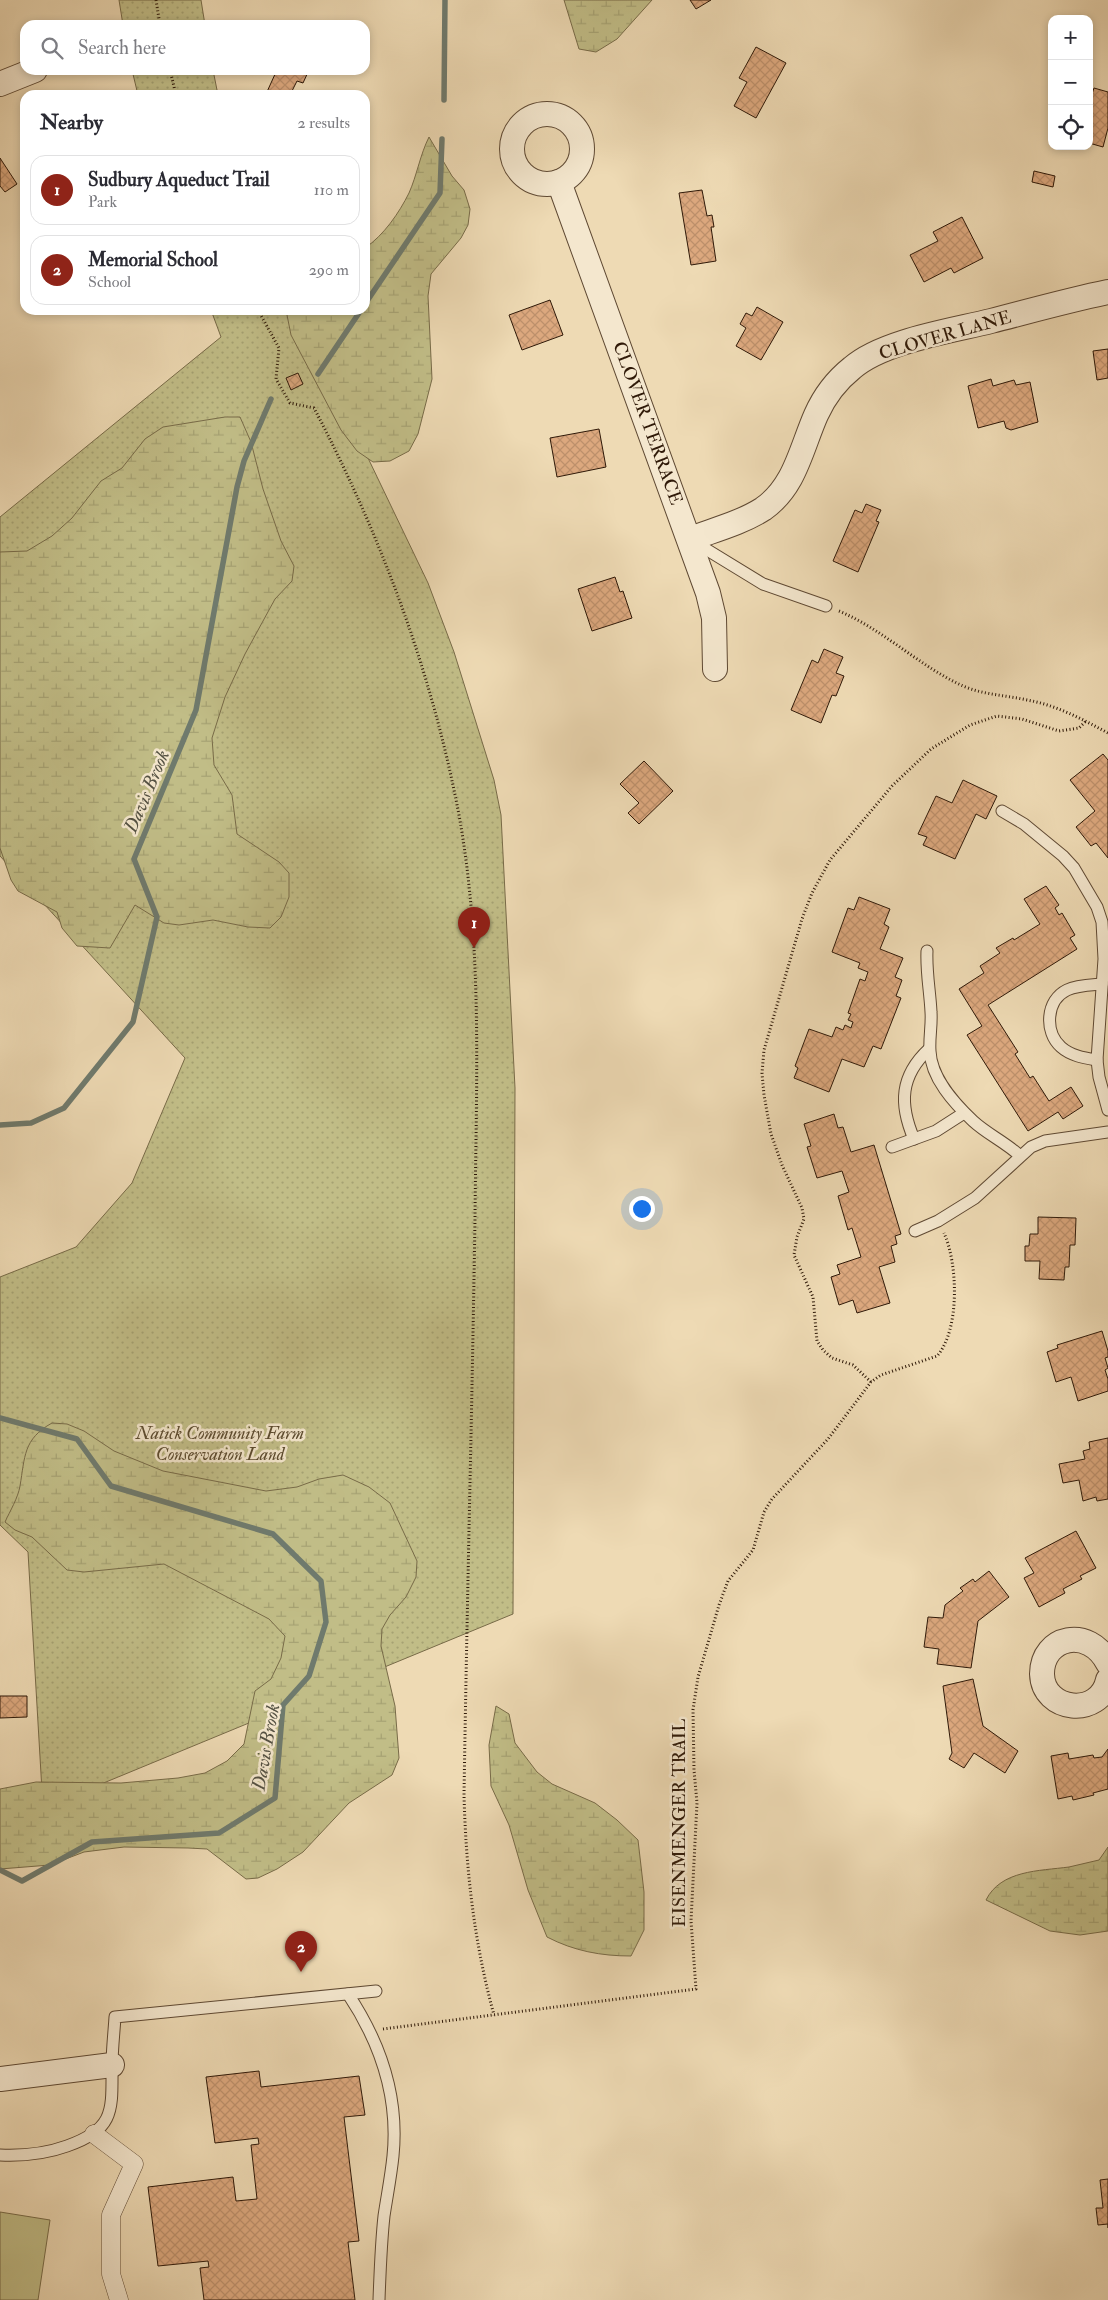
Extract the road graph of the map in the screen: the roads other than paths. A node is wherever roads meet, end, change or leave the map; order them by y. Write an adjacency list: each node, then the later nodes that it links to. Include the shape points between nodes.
1 (22, 75): 2 (street)
2 (0, 84)
3 (559, 182): 5 (street, CLOVER TERRACE)
4 (1108, 292): 5 (street, CLOVER LANE, via 918,339 872,355 848,371 827,396 816,414 791,478 779,494 763,509 744,519)
5 (690, 539): 6 (lane, via 763,584); 7 (street, CLOVER TERRACE, via 714,618)
6 (826, 606)
7 (715, 669)
8 (1002, 810): 10 (lane, via 1063,856 1090,894 1102,922)
9 (927, 951): 11 (lane, via 932,1020)
10 (1102, 984): 12 (lane); 12 (lane, via 1067,990 1053,1005 1050,1016 1050,1028 1062,1048 1083,1058)
11 (929, 1049): 14 (lane, via 935,1074); 16 (lane, via 914,1065 905,1092 904,1108)
12 (1097, 1060): 13 (lane)
13 (1108, 1110)
14 (964, 1113): 16 (lane, via 936,1131); 18 (lane)
15 (1108, 1132): 18 (lane, via 1045,1141)
16 (914, 1139): 17 (lane)
17 (892, 1147)
18 (1019, 1155): 19 (lane, via 975,1198)
19 (915, 1231)
20 (1108, 1663): 21 (street, via 1094,1644 1073,1639 1059,1644 1048,1655 1042,1674 1044,1685 1054,1698 1075,1706 1091,1703 1101,1695)
21 (1108, 1680)
22 (376, 1991): 23 (lane)
23 (348, 1994): 24 (lane, via 115,2016); 29 (lane, via 370,2031 387,2076 392,2101 393,2155 384,2216)
24 (112, 2065): 25 (street); 26 (lane, via 111,2107 105,2124)
25 (0, 2079)
26 (94, 2134): 27 (lane, via 60,2149 37,2154); 28 (street, via 134,2164 110,2215 111,2274)
27 (0, 2155)
28 (119, 2300)
29 (378, 2300)

